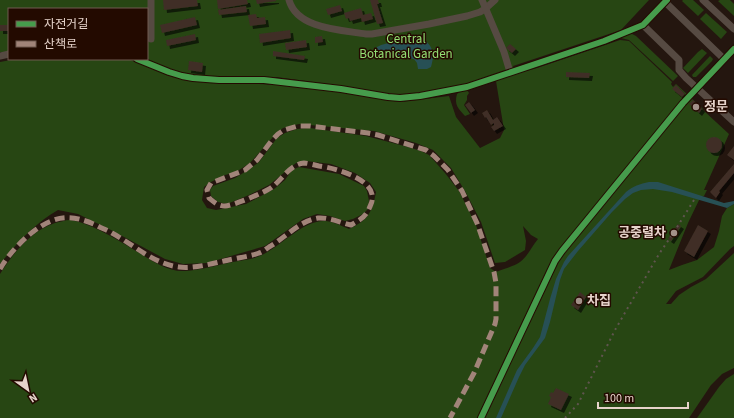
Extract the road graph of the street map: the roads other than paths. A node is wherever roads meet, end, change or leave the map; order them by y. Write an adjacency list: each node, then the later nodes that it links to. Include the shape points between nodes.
1 (151, 0): 10 (street)
2 (289, 0): 7 (street, via 293,10 305,20 325,27 366,34 430,24 467,16)
3 (482, 0): 7 (street)
4 (495, 0): 7 (street)
5 (703, 0): 9 (street)
6 (666, 1): 8 (street); 12 (street)
7 (485, 9): 14 (street)
8 (643, 25): 14 (street, via 604,41); 15 (street, via 679,60 679,70)
9 (734, 29)
10 (151, 39)
11 (734, 49): 12 (street)
12 (724, 59): 15 (street)
13 (139, 60): 14 (street, via 193,78 264,80 400,98 458,89)
14 (510, 72)
15 (697, 88): 16 (street); 17 (street, via 657,133 555,261)
16 (734, 122)
17 (481, 418)

